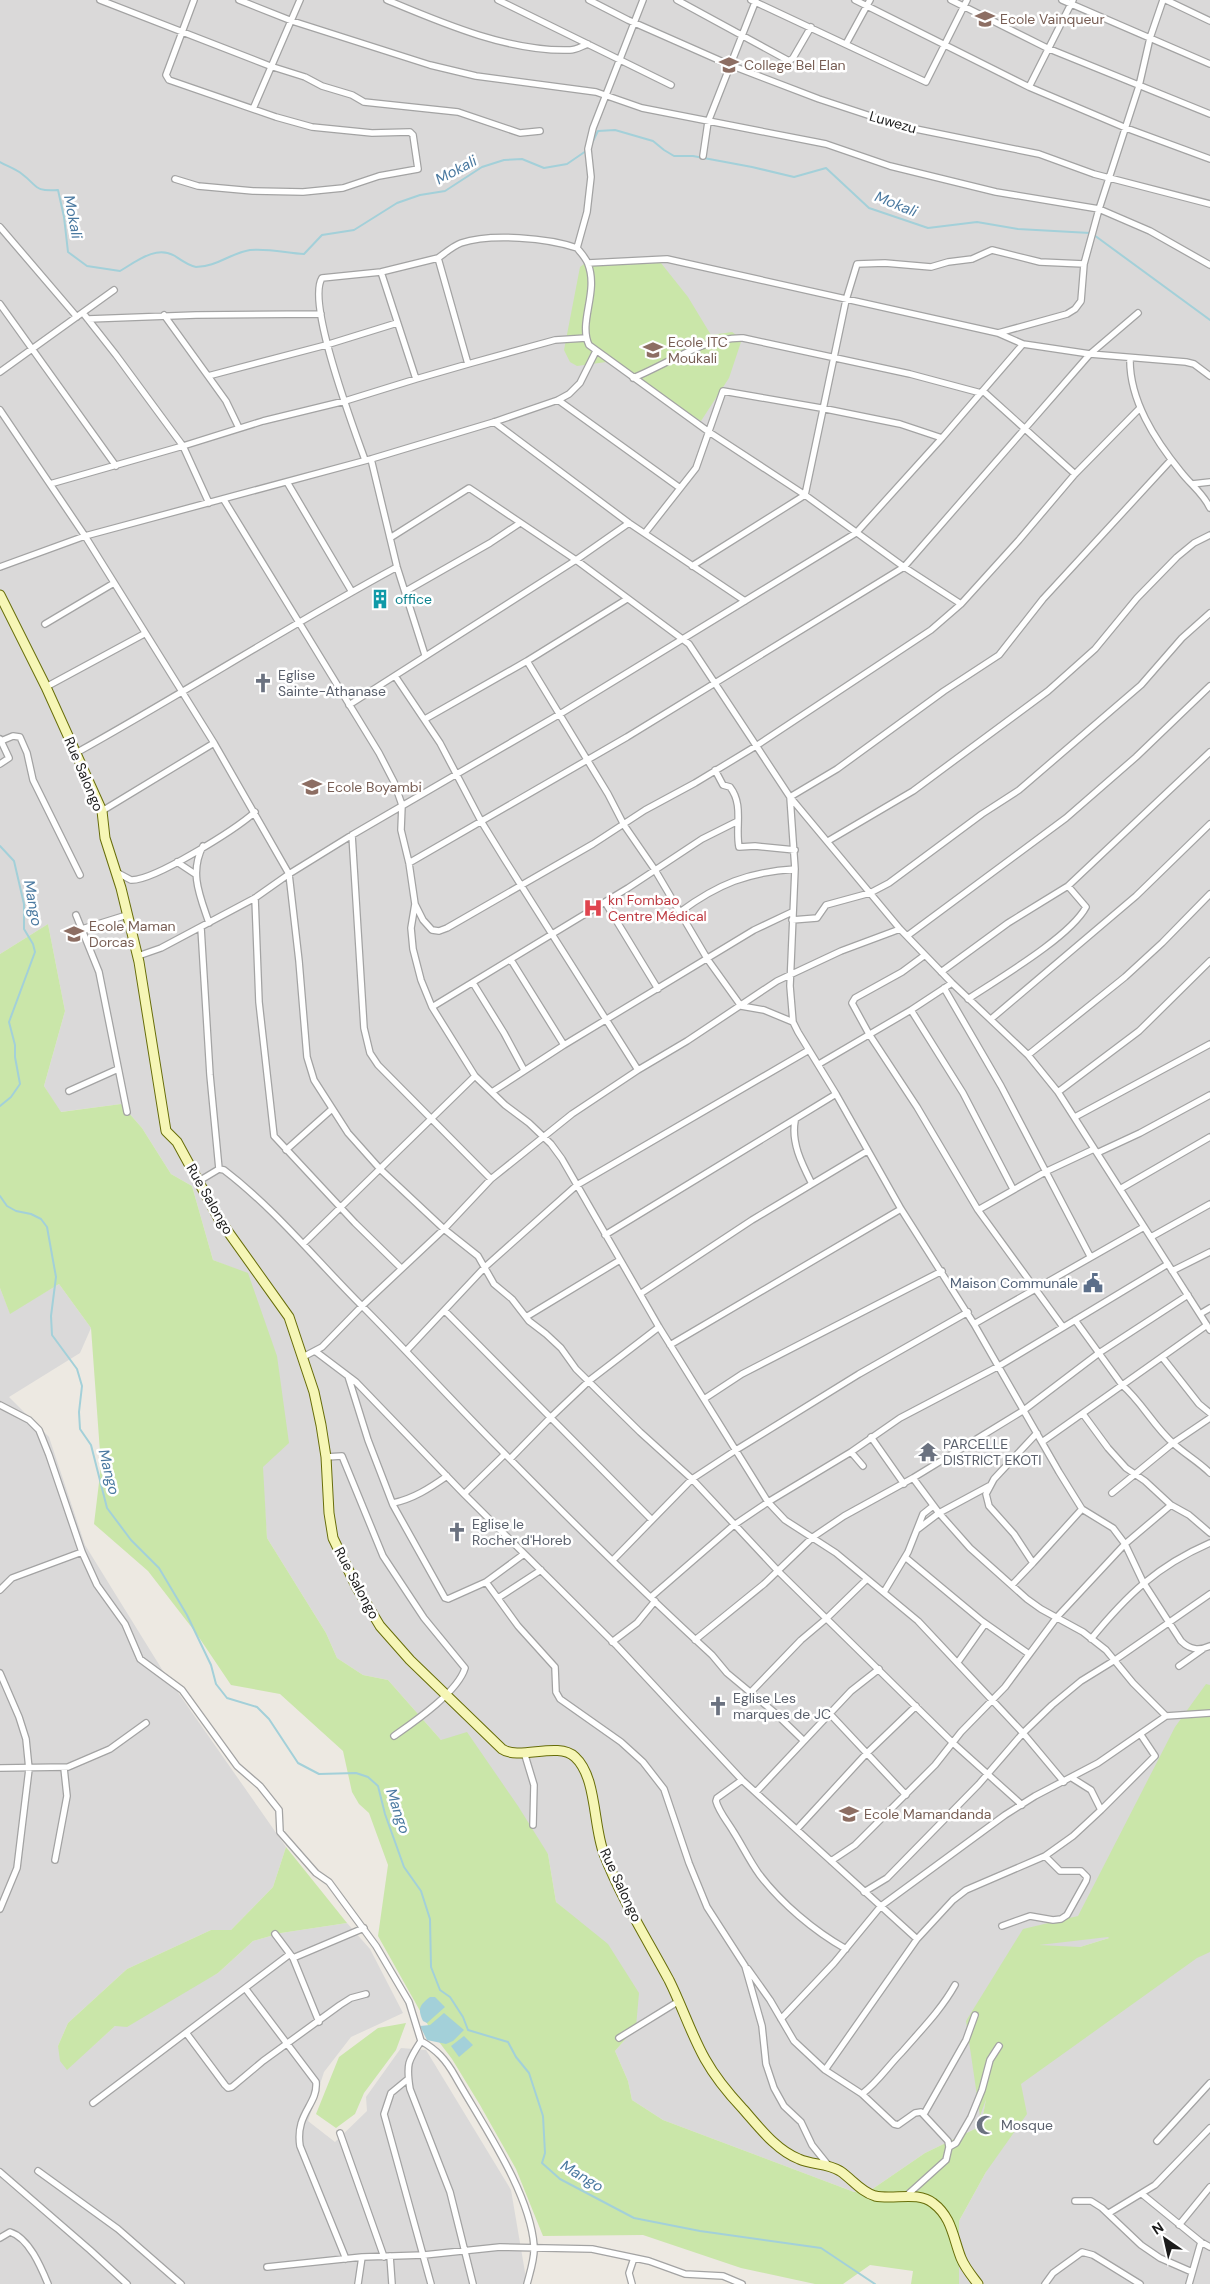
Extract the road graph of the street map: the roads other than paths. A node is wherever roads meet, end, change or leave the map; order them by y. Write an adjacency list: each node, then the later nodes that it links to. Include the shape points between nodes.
1 (100, 0): 24 (street)
2 (194, 0): 24 (street)
3 (239, 0): 20 (street)
4 (300, 0): 20 (street)
5 (387, 0): 27 (street, via 476,34 526,46 570,50)
6 (498, 0): 27 (street)
7 (589, 0): 22 (street, Luwezu)
8 (643, 0): 22 (street)
9 (677, 0): 25 (street)
10 (855, 0): 19 (street)
11 (870, 0): 19 (street)
12 (952, 0): 18 (street)
13 (968, 0): 18 (street)
14 (1062, 0): 17 (street)
15 (1165, 0): 21 (street); 26 (street)
16 (754, 1): 23 (street); 25 (street)
17 (1072, 2): 26 (street); 30 (street)
18 (965, 6): 29 (street); 30 (street)
19 (868, 7): 28 (street); 29 (street)
20 (292, 21): 34 (street); 38 (street, via 430,66)
21 (1210, 21)
22 (634, 23): 31 (street); 32 (street, Luwezu)
23 (811, 27): 25 (street, via 794,58 789,61); 28 (street)
24 (181, 31): 34 (street); 39 (street, via 166,78)
25 (744, 35): 32 (street)
26 (1150, 38): 33 (street); 36 (street)
27 (588, 44): 31 (street)
28 (846, 44): 29 (street, via 926,82)
29 (946, 44): 37 (street)
30 (1047, 48): 36 (street); 37 (street)
31 (619, 59): 35 (street); 38 (street)
32 (730, 64): 41 (street); 46 (street, Luwezu, via 818,99 901,126 1039,154)
33 (1210, 64)
34 (270, 66): 39 (street); 43 (street, via 306,77 364,102 458,112 520,134)
35 (670, 85)
36 (1139, 86): 40 (street); 42 (street)
37 (1028, 87): 42 (street)
38 (605, 95): 41 (street, via 642,108); 51 (street, via 588,149 591,181)
39 (253, 109): 47 (street, via 326,130 410,132 418,169 379,176 343,188 303,192 198,186)
40 (1210, 114)
41 (708, 122): 44 (street); 49 (street, via 826,144 890,166 996,192)
42 (1126, 128): 45 (street); 46 (street)
43 (540, 131)
44 (703, 156)
45 (1210, 159)
46 (1110, 178): 48 (street, Luwezu); 49 (street)
47 (175, 179)
48 (1210, 204)
49 (1099, 208): 54 (street); 55 (street, via 1150,231)
50 (0, 227): 62 (street)
51 (577, 248): 52 (street, via 548,240 496,238 463,243); 53 (street)
52 (438, 258): 56 (street); 75 (street)
53 (588, 262): 58 (street, via 668,259); 67 (street, via 592,296)
54 (1084, 264): 58 (street, via 1040,262 992,250 972,259 931,267 859,264); 66 (street, via 1084,290 1075,308 1067,314)
55 (1210, 265)
56 (381, 272): 61 (street, via 322,278); 65 (street)
57 (114, 290): 62 (street)
58 (846, 300): 66 (street); 74 (street)
59 (0, 304): 70 (street)
60 (1138, 313): 72 (street)
61 (321, 314): 63 (street); 69 (street)
62 (80, 315): 64 (street); 70 (street)
63 (164, 316): 64 (street); 77 (street)
64 (88, 319): 92 (street)
65 (397, 323): 69 (street); 80 (street)
66 (998, 333): 68 (street)
67 (586, 338): 71 (street); 75 (street, via 555,340)
68 (1023, 344): 72 (street); 81 (street)
69 (326, 345): 77 (street); 83 (street)
70 (32, 349): 76 (street); 95 (street)
71 (596, 351): 79 (street); 82 (street, via 580,383)
72 (1090, 354): 73 (street); 89 (street)
73 (1130, 358): 78 (street, via 1186,362); 85 (street, via 1132,385)
74 (834, 359): 79 (street, via 737,338 701,347); 81 (street); 84 (street)
75 (468, 364): 80 (street)
76 (0, 372)
77 (208, 376): 88 (street)
78 (1210, 376)
79 (633, 378): 90 (street)
80 (416, 380): 83 (street)
81 (982, 392): 89 (street); 91 (street)
82 (558, 400): 87 (street); 101 (street)
83 (345, 401): 88 (street); 93 (street)
84 (822, 408): 90 (street, via 723,391); 91 (street, via 900,424); 102 (street)
85 (1140, 408): 94 (street); 96 (street)
86 (0, 410): 99 (street)
87 (494, 422): 93 (street); 107 (street)
88 (240, 428): 92 (street)
89 (1026, 429): 96 (street); 116 (street)
90 (709, 432): 101 (street, via 696,468); 102 (street)
91 (942, 438): 109 (street)
92 (183, 446): 95 (street); 104 (street)
93 (368, 459): 97 (street); 112 (street)
94 (1172, 460): 100 (street); 149 (street, via 1043,599 999,655 836,769)
95 (116, 466): 99 (street)
96 (1075, 474): 124 (street)
97 (288, 482): 103 (street); 120 (street)
98 (1210, 482): 100 (street)
99 (50, 484): 111 (street)
100 (1192, 484): 105 (street)
101 (680, 488): 108 (street)
102 (805, 495): 109 (street); 114 (street)
103 (224, 500): 104 (street); 126 (street)
104 (209, 503): 111 (street)
105 (1210, 508)
106 (520, 523): 112 (street, via 468,488); 113 (street); 119 (street, via 473,554)
107 (629, 523): 108 (street); 113 (street)
108 (645, 533): 114 (street)
109 (856, 533): 116 (street); 123 (street)
110 (1210, 535): 158 (street, via 1177,557 1137,598 1095,649 1048,690 912,791)
111 (85, 536): 115 (street); 118 (street)
112 (390, 538): 117 (street)
113 (576, 560): 122 (street); 130 (street)
114 (692, 566): 123 (street)
115 (0, 567)
116 (904, 567): 124 (street); 133 (street)
117 (397, 568): 119 (street); 120 (street)
118 (114, 583): 127 (street); 128 (street)
119 (406, 591): 130 (street)
120 (352, 592): 126 (street)
121 (0, 595): 135 (street, Rue Salongo)
122 (627, 600): 129 (street); 131 (street)
123 (745, 602): 129 (street)
124 (961, 604): 142 (street, via 931,630)
125 (1210, 613): 171 (street, via 1182,638 1141,685 1054,762 903,874)
126 (298, 622): 136 (street); 137 (street)
127 (45, 624)
128 (144, 634): 135 (street); 136 (street)
129 (684, 639): 133 (street); 138 (street)
130 (425, 655): 132 (street)
131 (527, 661): 138 (street); 139 (street)
132 (395, 676): 137 (street); 139 (street)
133 (714, 684): 142 (street); 145 (street)
134 (1210, 686): 186 (street, via 1066,818)
135 (46, 687): 144 (street, Rue Salongo)
136 (182, 692): 141 (street); 144 (street)
137 (349, 705): 150 (street, via 379,753)
138 (560, 714): 145 (street); 148 (street)
139 (426, 720): 148 (street)
140 (1, 740): 146 (street, via 9,758); 168 (street, via 20,737 33,780)
141 (214, 744): 151 (street); 152 (street)
142 (756, 746): 147 (street); 149 (street)
143 (1210, 752): 169 (street)
144 (76, 753): 151 (street, Rue Salongo)
145 (588, 760): 153 (street); 156 (street)
146 (0, 764)
147 (715, 770): 154 (street, via 723,785 733,791 738,804); 156 (street)
148 (457, 773): 150 (street); 153 (street)
149 (790, 797): 158 (street); 160 (street)
150 (402, 805): 157 (street); 162 (street, via 402,830)
151 (102, 811): 165 (street, Rue Salongo, via 105,838)
152 (255, 812): 159 (street); 167 (street)
153 (481, 821): 162 (street); 170 (street)
154 (738, 821): 160 (street, via 739,847); 164 (street, via 702,839)
155 (1210, 824): 202 (street, via 1136,896)
156 (624, 825): 164 (street); 170 (street)
157 (352, 836): 167 (street); 223 (street, via 356,939 366,1041 378,1065)
158 (828, 841): 171 (street)
159 (203, 846): 161 (street); 166 (street)
160 (795, 850): 163 (street)
161 (177, 862): 165 (street, via 152,876 136,880); 166 (street)
162 (409, 863): 175 (street)
163 (795, 869): 176 (street, via 737,878); 177 (street)
164 (655, 870): 174 (street); 176 (street)
165 (116, 872): 179 (street, Rue Salongo)
166 (195, 874): 181 (street)
167 (289, 874): 173 (street); 220 (street, via 306,1058 314,1080)
168 (80, 875)
169 (1068, 886): 192 (street, via 1008,923); 198 (street, via 1086,907 1076,921 1036,954)
170 (522, 887): 175 (street, via 439,931 426,926); 185 (street)
171 (870, 893): 180 (street, via 826,905 817,918); 184 (street)
172 (1210, 894): 209 (street, via 1125,977)
173 (255, 898): 181 (street); 227 (street, via 259,1002 272,1131)
174 (605, 902): 185 (street); 197 (street)
175 (415, 904): 200 (street, via 411,928 413,949)
176 (680, 912): 190 (street)
177 (792, 912): 180 (street); 190 (street, via 754,930)
178 (76, 915): 183 (street)
179 (128, 915): 183 (street); 188 (street, Rue Salongo)
180 (792, 920): 193 (street)
181 (209, 923): 182 (street)
182 (201, 928): 188 (street); 230 (street)
183 (82, 929): 211 (street, via 99,972)
184 (900, 929): 186 (street); 193 (street)
185 (553, 934): 189 (street); 203 (street)
186 (907, 936): 187 (street)
187 (925, 955): 192 (street); 205 (street, via 852,1000)
188 (138, 956): 234 (street, Rue Salongo, via 164,1126)
189 (511, 960): 194 (street); 207 (street)
190 (708, 960): 197 (street); 199 (street)
191 (1210, 961): 217 (street, via 1139,1030)
192 (941, 972): 195 (street)
193 (791, 974): 199 (street); 204 (street)
194 (473, 983): 200 (street); 212 (street)
195 (952, 983): 196 (street); 198 (street)
196 (944, 988): 201 (street); 232 (street, via 1001,1086)
197 (658, 989): 203 (street)
198 (968, 999): 202 (street)
199 (741, 1006): 204 (street, via 764,1010); 213 (street)
200 (432, 1007): 214 (street)
201 (911, 1010): 205 (street); 237 (street, via 967,1100)
202 (991, 1019): 209 (street)
203 (605, 1020): 207 (street); 213 (street)
204 (793, 1022): 208 (street)
205 (869, 1034): 210 (street); 242 (street)
206 (1210, 1044): 222 (street)
207 (564, 1045): 212 (street)
208 (809, 1050): 210 (street); 236 (street)
209 (1028, 1055): 217 (street)
210 (819, 1064): 218 (street)
211 (118, 1069): 215 (street); 221 (street)
212 (524, 1070): 216 (street)
213 (638, 1070): 225 (street)
214 (475, 1076): 216 (street); 223 (street)
215 (69, 1091)
216 (492, 1092): 225 (street)
217 (1058, 1092): 222 (street)
218 (836, 1094): 224 (street); 228 (street)
219 (1210, 1095): 229 (street, via 1140,1133)
220 (332, 1108): 227 (street); 231 (street, via 350,1136)
221 (127, 1112)
222 (1075, 1117): 229 (street)
223 (430, 1119): 231 (street); 233 (street)
224 (795, 1120): 235 (street, via 797,1148); 245 (street)
225 (543, 1137): 233 (street); 236 (street, via 556,1151)
226 (1210, 1137): 238 (street)
227 (286, 1150): 240 (street)
228 (867, 1151): 235 (street); 241 (street)
229 (1096, 1151): 232 (street); 238 (street)
230 (219, 1169): 234 (street); 247 (street, via 250,1190)
231 (381, 1170): 240 (street); 244 (street)
232 (1045, 1172): 237 (street); 249 (street)
233 (491, 1180): 244 (street)
234 (199, 1181): 274 (street, Rue Salongo, via 219,1219 284,1308)
235 (812, 1184): 257 (street)
236 (577, 1185): 245 (street); 252 (street)
237 (1013, 1189): 242 (street)
238 (1120, 1189): 243 (street)
239 (1210, 1204): 246 (street)
240 (342, 1209): 247 (street); 253 (street)
241 (901, 1209): 254 (street); 270 (street)
242 (978, 1210): 256 (street)
243 (1144, 1226): 246 (street); 249 (street)
244 (444, 1229): 252 (street, via 478,1256); 253 (street)
245 (605, 1234): 250 (street)
246 (1150, 1237): 251 (street)
247 (303, 1244): 259 (street)
248 (1210, 1252): 255 (street)
249 (1090, 1256): 256 (street)
250 (620, 1260): 257 (street); 264 (street)
251 (1168, 1264): 255 (street); 265 (street)
252 (485, 1267): 261 (street); 264 (street, via 494,1284)
253 (401, 1268): 259 (street)
254 (942, 1271): 262 (street); 280 (street, via 750,1370)
255 (1172, 1271): 258 (street)
256 (1036, 1288): 266 (street); 268 (street)
257 (640, 1294): 267 (street)
258 (1188, 1295): 263 (street); 273 (street)
259 (362, 1306): 271 (street); 272 (street, via 322,1347)
260 (1210, 1308): 263 (street)
261 (444, 1311): 271 (street); 285 (street)
262 (968, 1312): 266 (street); 291 (street)
263 (1200, 1314): 269 (street)
264 (526, 1316): 278 (street)
265 (1075, 1320): 268 (street); 273 (street)
266 (974, 1324): 276 (street)
267 (659, 1327): 270 (street); 278 (street)
268 (1063, 1327): 276 (street)
269 (1208, 1327): 275 (street)
270 (670, 1345): 280 (street)
271 (407, 1350): 293 (street)
272 (314, 1351): 274 (street); 277 (street)
273 (1099, 1353): 279 (street); 282 (street)
274 (303, 1356): 294 (street, Rue Salongo, via 314,1392)
275 (1162, 1357): 279 (street); 283 (street)
276 (999, 1366): 282 (street); 288 (street, via 900,1418)
277 (348, 1375): 299 (street); 307 (street, via 368,1440)
278 (590, 1380): 285 (street); 301 (street)
279 (1122, 1385): 284 (street); 290 (street)
280 (704, 1399): 291 (street)
281 (0, 1405): 319 (street, via 29,1420 39,1430)
282 (1024, 1410): 287 (street); 300 (street)
283 (1210, 1413)
284 (1083, 1414): 289 (street); 298 (street, via 1120,1462)
285 (550, 1418): 295 (street); 312 (street)
286 (1210, 1418): 290 (street)
287 (1037, 1433): 289 (street); 303 (street)
288 (871, 1437): 292 (street); 302 (street)
289 (1042, 1442): 310 (street)
290 (1173, 1443): 297 (street); 298 (street)
291 (736, 1450): 301 (street); 306 (street)
292 (851, 1452): 296 (street); 306 (street)
293 (505, 1454): 295 (street); 305 (street)
294 (326, 1457): 351 (street, Rue Salongo, via 333,1538 357,1588 388,1635); 351 (street, via 342,1456 383,1556 424,1618 465,1668)
295 (510, 1459): 322 (street)
296 (863, 1466)
297 (1210, 1473)
298 (1136, 1474): 304 (street); 308 (street)
299 (447, 1476): 305 (street); 307 (street, via 426,1491)
300 (913, 1478): 302 (street); 309 (street)
301 (692, 1479): 312 (street); 313 (street)
302 (904, 1484): 316 (street, via 844,1516)
303 (989, 1486): 311 (street); 323 (street, via 986,1494 989,1506 1014,1534)
304 (1112, 1493)
305 (464, 1494): 320 (street)
306 (768, 1502): 313 (street); 316 (street, via 785,1520)
307 (393, 1503): 327 (street, via 445,1598)
308 (1171, 1505): 315 (street); 318 (street)
309 (933, 1506): 311 (street); 314 (street, via 923,1514)
310 (1082, 1509): 318 (street, via 1113,1528); 323 (street)
311 (939, 1513): 314 (street); 329 (street, via 970,1548)
312 (652, 1520): 322 (street)
313 (734, 1525): 325 (street); 334 (street)
314 (918, 1529): 321 (street)
315 (1210, 1533)
316 (813, 1537): 325 (street); 326 (street)
317 (1210, 1543): 328 (street, via 1188,1552)
318 (1126, 1544): 328 (street); 335 (street)
319 (82, 1552): 330 (street, via 12,1578); 385 (street, via 97,1585 125,1624 140,1659 184,1692 236,1766 260,1786 279,1810 280,1832 328,1882)
320 (524, 1554): 324 (street); 327 (street)
321 (905, 1557): 331 (street); 338 (street)
322 (613, 1560): 334 (street)
323 (1033, 1563): 329 (street)
324 (541, 1570): 333 (street); 341 (street)
325 (778, 1571): 336 (street); 340 (street)
326 (866, 1579): 331 (street); 336 (street)
327 (486, 1582): 333 (street)
328 (1143, 1582): 337 (street); 339 (street)
329 (1012, 1585): 335 (street)
330 (0, 1590)
331 (884, 1592): 346 (street)
332 (1210, 1594): 337 (street)
333 (498, 1598): 390 (street, via 554,1667 556,1692 560,1699 621,1742 643,1762 664,1789 707,1907)
334 (653, 1599): 340 (street); 341 (street, via 637,1623)
335 (1057, 1617): 339 (street); 344 (street)
336 (827, 1618): 348 (street); 350 (street)
337 (1168, 1621): 343 (street, via 1185,1645); 345 (street)
338 (985, 1624): 344 (street); 346 (street)
339 (1092, 1639): 345 (street)
340 (695, 1640): 350 (street)
341 (612, 1642): 370 (street)
342 (1210, 1646): 343 (street)
343 (1203, 1649): 347 (street)
344 (1029, 1654): 352 (street)
345 (1115, 1660): 356 (street); 358 (street, via 1081,1681)
346 (958, 1662): 352 (street)
347 (1179, 1666)
348 (879, 1668): 353 (street); 355 (street)
349 (0, 1673): 367 (street, via 24,1732)
350 (750, 1693): 361 (street)
351 (445, 1695): 360 (street); 363 (street, Rue Salongo, via 506,1752)
352 (992, 1699): 358 (street); 362 (street)
353 (916, 1706): 362 (street); 364 (street)
354 (1210, 1713): 356 (street)
355 (830, 1714): 361 (street); 364 (street)
356 (1166, 1716): 359 (street)
357 (146, 1723): 366 (street, via 110,1749)
358 (1024, 1733): 368 (street); 371 (street)
359 (1141, 1735): 369 (street); 375 (street, via 1154,1756)
360 (394, 1736)
361 (803, 1740): 372 (street)
362 (953, 1743): 368 (street); 373 (street)
363 (524, 1752): 376 (street, via 534,1785); 394 (street, Rue Salongo, via 566,1752 574,1756 584,1770 603,1852)
364 (866, 1754): 373 (street); 377 (street)
365 (0, 1768): 367 (street)
366 (64, 1768): 367 (street); 379 (street, via 67,1793)
367 (29, 1769): 383 (street, via 18,1868)
368 (987, 1773): 374 (street); 381 (street, via 887,1878)
369 (1072, 1778): 371 (street); 375 (street, via 1091,1790)
370 (742, 1780): 372 (street); 388 (street, via 717,1798 721,1813 768,1884 790,1907)
371 (1064, 1782): 374 (street)
372 (756, 1792): 377 (street)
373 (906, 1795): 380 (street, via 855,1845)
374 (1022, 1805): 382 (street)
375 (1101, 1810): 378 (street)
376 (533, 1824)
377 (796, 1829): 380 (street)
378 (1045, 1856): 384 (street, via 1060,1871 1081,1871 1087,1877 1067,1915 1058,1920 1030,1916); 387 (street, via 966,1890)
379 (54, 1860)
380 (831, 1862): 381 (street)
381 (864, 1892): 382 (street)
382 (881, 1906): 387 (street); 388 (street)
383 (0, 1909)
384 (1002, 1926)
385 (364, 1928): 389 (street); 400 (street, via 409,2002)
386 (275, 1934): 389 (street)
387 (917, 1939): 403 (street)
388 (846, 1950): 396 (street)
389 (292, 1956): 392 (street); 397 (street)
390 (745, 1966): 396 (street); 413 (street, via 762,2026 766,2064 774,2088 784,2106 801,2122 812,2145)
391 (955, 1985): 406 (street, via 948,1999 923,2029)
392 (245, 1988): 398 (street); 401 (street)
393 (366, 1994): 397 (street, via 351,1998)
394 (679, 2001): 399 (street); 413 (street, Rue Salongo, via 696,2042 719,2080 764,2133 799,2159)
395 (975, 2015): 408 (street, via 966,2040)
396 (781, 2019): 403 (street, via 794,2041)
397 (318, 2022): 401 (street)
398 (187, 2034): 401 (street, via 228,2088); 407 (street)
399 (619, 2038)
400 (421, 2041): 404 (street, via 409,2059); 425 (street, via 446,2060 517,2186 529,2215)
401 (285, 2044): 431 (street, via 316,2082 314,2098 299,2127 300,2146)
402 (999, 2046): 412 (street, via 990,2060 971,2117 956,2143)
403 (825, 2070): 406 (street)
404 (408, 2079): 426 (street, via 450,2192); 427 (street, via 391,2093 384,2114)
405 (1210, 2083): 411 (street)
406 (862, 2094): 408 (street, via 894,2124 918,2112)
407 (93, 2103)
408 (924, 2114): 412 (street, via 948,2141)
409 (1210, 2128): 417 (street)
410 (340, 2133): 428 (street)
411 (1157, 2141)
412 (949, 2148): 418 (street, via 946,2160)
413 (828, 2165): 418 (street, Rue Salongo, via 868,2193)
414 (38, 2171): 436 (street, via 118,2229)
415 (0, 2172): 435 (street)
416 (1210, 2187): 421 (street)
417 (1142, 2194): 420 (street); 421 (street)
418 (905, 2197): 444 (street, Rue Salongo, via 931,2200 940,2208 950,2224 962,2260)
419 (1075, 2201): 420 (street, via 1091,2201)
420 (1109, 2213): 433 (street, via 1141,2245 1160,2258)
421 (1179, 2226): 423 (street)
422 (0, 2238): 434 (street, via 10,2232 25,2243 41,2265)
423 (1200, 2242): 424 (street); 433 (street)
424 (1210, 2247)
425 (534, 2248): 426 (street); 430 (street, via 592,2249); 441 (street)
426 (465, 2250): 427 (street); 440 (street)
427 (424, 2255): 428 (street); 439 (street)
428 (387, 2256): 429 (street); 438 (street)
429 (362, 2257): 431 (street); 437 (street)
430 (634, 2258): 442 (street, via 629,2273); 443 (street, via 686,2274 723,2276)
431 (346, 2259): 432 (street)
432 (267, 2267)
433 (1192, 2272): 447 (street)
434 (48, 2284)
435 (127, 2284)
436 (181, 2284)
437 (358, 2284)
438 (392, 2284)
439 (431, 2284)
440 (473, 2284)
441 (527, 2284)
442 (632, 2284)
443 (742, 2284)
444 (978, 2284)
445 (1045, 2284): 446 (street, via 1059,2268 1082,2252 1093,2255)
446 (1140, 2284)
447 (1189, 2284)

